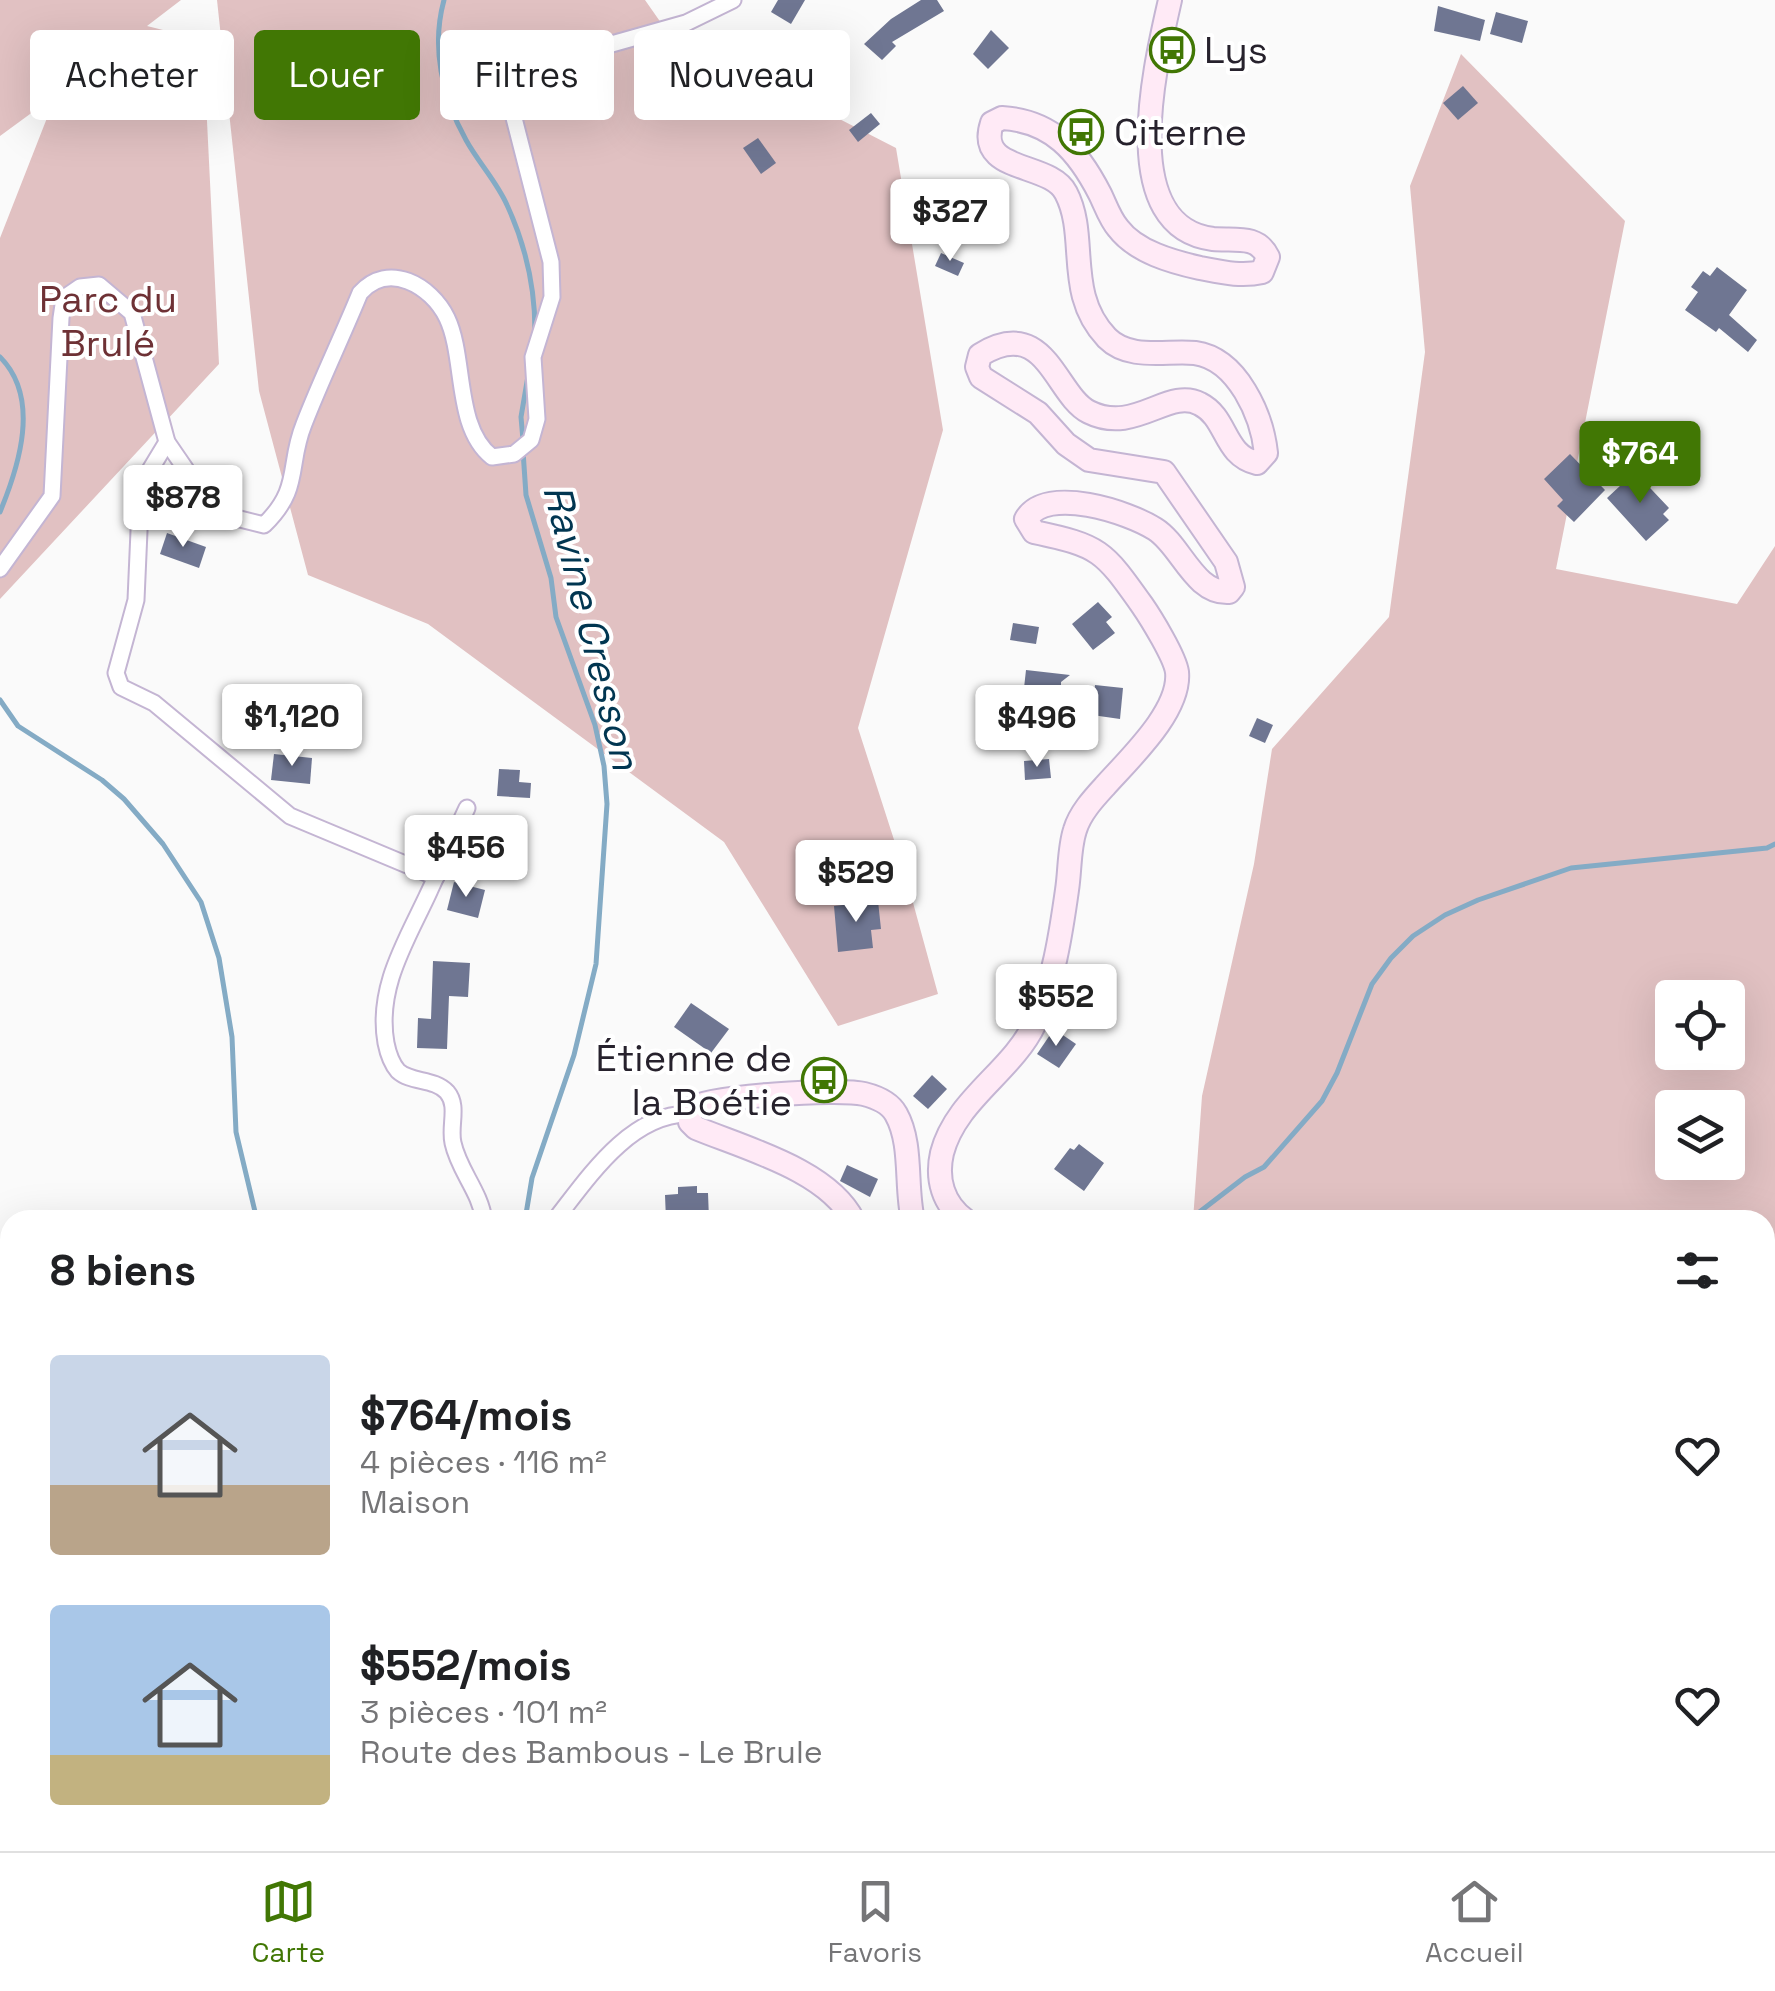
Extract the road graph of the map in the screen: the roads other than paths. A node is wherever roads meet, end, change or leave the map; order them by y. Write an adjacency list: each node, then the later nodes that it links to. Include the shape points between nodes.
1 (734, 0): 3 (street, via 686,23 541,64 522,88 514,118 551,262 552,296 533,357 537,419 531,440 514,454 492,457 479,446 448,319 430,296 402,278 384,276 360,293 302,428 282,508 264,525 228,516)
2 (1170, 0): 12 (main road, via 1151,104 1154,188 1166,213 1185,229 1210,239 1256,242 1268,257 1262,272 1230,274 1144,249 1118,229 1089,172 1045,127 1002,118 989,132 992,148 1002,160 1064,188 1078,277 1107,338 1146,353 1198,354 1226,368 1247,395 1266,453 1256,462 1242,458 1202,404 1173,402 1134,418 1107,418 1082,408 1033,350 1004,346 980,355 981,377 1038,414 1078,453 1102,464 1164,472 1226,562 1233,587 1212,589 1156,529 1118,513 1067,503 1034,509 1026,519 1034,532 1093,548 1112,564 1149,615 1177,671 1160,723 1075,828 1063,912 1035,1022 963,1112 942,1151 942,1190)
3 (166, 442): 4 (street, via 132,313 98,285 80,287 64,298 52,496); 6 (street, via 141,485 136,600 116,674 121,687 154,703 290,816)
4 (0, 569)
5 (467, 808): 6 (street)
6 (436, 878): 8 (street, via 395,964 385,997 386,1040 399,1072 448,1094 454,1149)
7 (687, 1114): 9 (street, via 669,1114 635,1132); 10 (main road, via 696,1128 787,1163); 11 (main road, via 696,1104 720,1100 844,1091 885,1102 903,1133)
8 (481, 1210)
9 (562, 1210)
10 (847, 1210)
11 (912, 1210)
12 (954, 1210)

